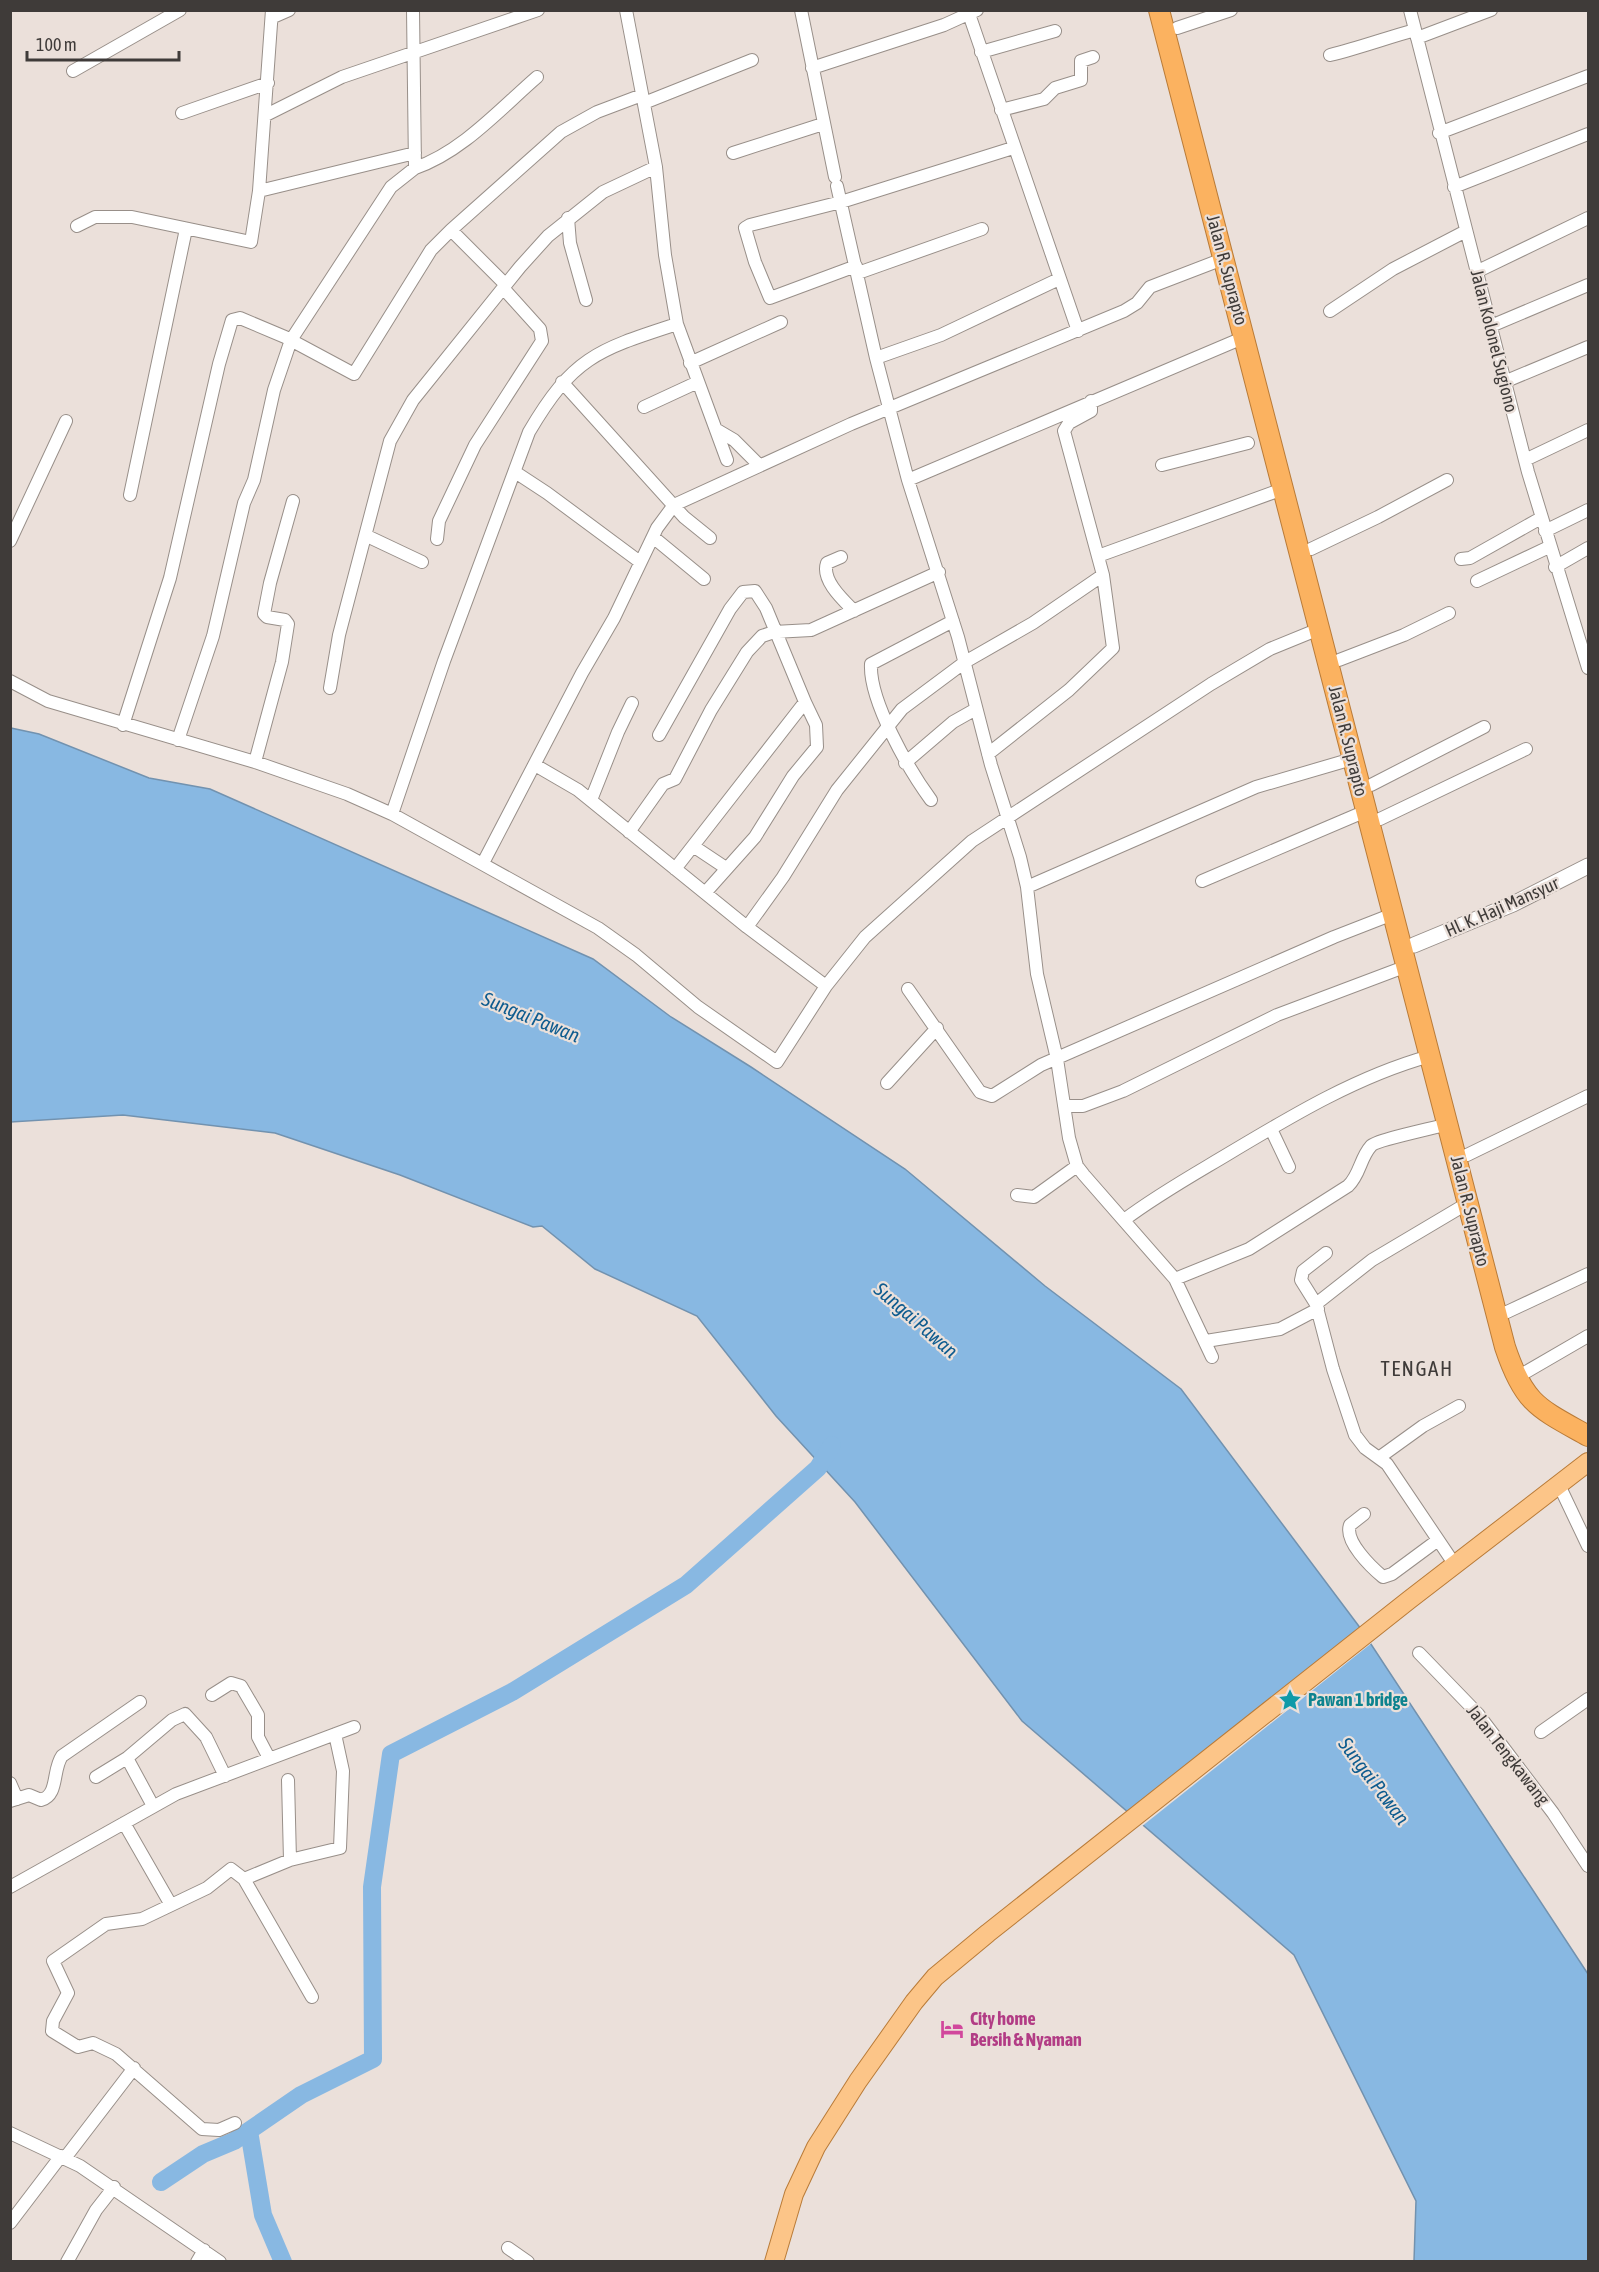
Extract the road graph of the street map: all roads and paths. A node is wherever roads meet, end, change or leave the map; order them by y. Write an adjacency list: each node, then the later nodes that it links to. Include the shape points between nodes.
1 (180, 10): 22 (street)
2 (289, 10): 12 (street)
3 (413, 10): 16 (street)
4 (538, 10): 16 (street)
5 (626, 10): 26 (street)
6 (801, 10): 21 (street)
7 (1159, 10): 48 (highway, Jalan R. Suprapto)
8 (1231, 10): 13 (street)
9 (1410, 10): 15 (street, Jalan Kolonel Sugiono)
10 (1491, 10): 15 (street)
11 (973, 12): 17 (street); 21 (street)
12 (272, 14): 25 (street)
13 (1174, 19): 76 (highway, Jalan R. Suprapto)
14 (1055, 31): 17 (street)
15 (1416, 34): 18 (street, via 1380,39 1365,47); 31 (street, Jalan Kolonel Sugiono)
16 (412, 52): 29 (street, via 342,77); 34 (street)
17 (981, 52): 27 (street)
18 (1330, 55)
19 (1093, 57): 27 (street, via 1081,61 1081,80 1055,88 1044,99)
20 (752, 60): 26 (street)
21 (812, 68): 30 (street)
22 (73, 71)
23 (1588, 76): 31 (street)
24 (537, 77): 37 (street, via 457,146)
25 (268, 83): 28 (street); 29 (street)
26 (643, 99): 36 (street); 46 (street, via 597,112 561,132)
27 (1001, 110): 33 (street)
28 (182, 113)
29 (266, 115): 39 (street)
30 (823, 124): 35 (street); 40 (street)
31 (1440, 133): 38 (street, Jalan Kolonel Sugiono)
32 (1588, 134): 38 (street)
33 (1013, 148): 40 (street); 51 (street)
34 (415, 153): 37 (street); 39 (street)
35 (733, 153)
36 (656, 167): 41 (street, via 603,192); 57 (street)
37 (415, 168): 61 (street, via 391,187)
38 (1454, 187): 47 (street, Jalan Kolonel Sugiono)
39 (259, 191): 44 (street, via 251,243)
40 (841, 202): 49 (street); 49 (street, via 750,225 745,232 770,298)
41 (568, 218): 53 (street); 54 (street, via 570,243)
42 (1588, 218): 50 (street)
43 (77, 225): 44 (street, via 110,216)
44 (186, 229): 84 (street)
45 (982, 229): 49 (street)
46 (451, 230): 53 (street); 61 (street, via 431,250 357,372 351,373)
47 (1466, 231): 50 (street, Jalan Kolonel Sugiono); 55 (street, via 1393,269)
48 (1223, 259): 59 (street, via 1150,287 1137,303); 60 (highway, Jalan R. Suprapto)
49 (857, 270): 63 (street)
50 (1476, 272): 58 (street, Jalan Kolonel Sugiono)
51 (1059, 279): 59 (street); 63 (street, via 941,335)
52 (1588, 285): 58 (street)
53 (504, 286): 90 (street, via 399,423 390,441); 92 (street, via 540,329 542,341 475,445 440,521)
54 (586, 300)
55 (1330, 311)
56 (781, 322): 64 (street)
57 (677, 324): 64 (street); 65 (street, via 596,354)
58 (1491, 327): 67 (street, Jalan Kolonel Sugiono)
59 (1077, 331): 70 (street)
60 (1245, 337): 68 (street); 74 (highway, Jalan R. Suprapto)
61 (291, 340): 121 (street, via 240,318 230,324 170,578); 125 (street, via 274,390 254,480 244,503 213,636)
62 (1588, 347): 67 (street)
63 (876, 358): 70 (street)
64 (690, 363): 66 (street)
65 (562, 382): 80 (street, via 529,432); 86 (street)
66 (698, 382): 69 (street); 72 (street)
67 (1504, 382): 75 (street, Jalan Kolonel Sugiono)
68 (1091, 401): 81 (street); 98 (street, via 1090,412 1064,430)
69 (644, 407)
70 (890, 410): 77 (street); 81 (street)
71 (66, 421): 94 (street)
72 (717, 430): 77 (street, via 734,440); 79 (street)
73 (1588, 430): 75 (street)
74 (1258, 440): 76 (highway, Jalan R. Suprapto); 78 (street)
75 (1525, 460): 88 (street, Jalan Kolonel Sugiono)
76 (1283, 463): 83 (highway, Jalan R. Suprapto); 97 (highway, Jalan R. Suprapto)
77 (759, 465): 79 (street)
78 (1162, 465)
79 (730, 468): 86 (street)
80 (515, 472): 102 (street); 135 (street)
81 (908, 480): 104 (street)
82 (1447, 480): 97 (street)
83 (1283, 489): 98 (street); 111 (highway, Jalan R. Suprapto)
84 (129, 495)
85 (292, 501): 129 (street, via 264,614 288,624 282,662)
86 (674, 505): 91 (street); 93 (street)
87 (1588, 510): 89 (street)
88 (1541, 518): 89 (street, Jalan Kolonel Sugiono); 100 (street, via 1470,558)
89 (1545, 531): 95 (street, Jalan Kolonel Sugiono)
90 (367, 536): 101 (street); 117 (street, via 339,635)
91 (653, 537): 102 (street); 106 (street)
92 (437, 538)
93 (710, 538)
94 (10, 541)
95 (1549, 547): 103 (street, Jalan Kolonel Sugiono); 107 (street)
96 (1588, 548): 103 (street)
97 (1311, 549): 113 (highway, Jalan R. Suprapto)
98 (1098, 555): 105 (street)
99 (841, 557): 108 (street, via 827,563 826,569 836,593)
100 (1461, 559)
101 (422, 562)
102 (640, 562): 131 (street)
103 (1555, 567): 115 (street, Jalan Kolonel Sugiono)
104 (939, 573): 108 (street); 110 (street)
105 (1103, 575): 114 (street, via 1019,633); 127 (street, via 1113,648 1069,690)
106 (704, 579)
107 (1476, 581)
108 (854, 611): 112 (street, via 811,630)
109 (1449, 613): 113 (street)
110 (953, 621): 114 (street); 122 (street, via 872,662)
111 (1319, 629): 128 (highway, Jalan R. Suprapto); 136 (street, via 1238,667)
112 (774, 632): 118 (street); 124 (street, via 761,598 752,590 743,592 710,641); 138 (street, via 762,636 747,652 675,779 663,784)
113 (1339, 660): 132 (highway, Jalan R. Suprapto)
114 (965, 662): 120 (street); 122 (street, via 902,709)
115 (1588, 662)
116 (10, 681): 121 (street, via 48,701)
117 (330, 688)
118 (805, 702): 139 (street); 142 (street, via 816,725 817,747 793,776 755,837)
119 (632, 703): 133 (street)
120 (976, 709): 127 (street); 130 (street, via 934,737)
121 (123, 724): 125 (street)
122 (888, 725): 130 (street); 148 (street, via 837,790)
123 (1484, 727): 132 (street)
124 (659, 735)
125 (178, 740): 129 (street)
126 (1526, 749): 137 (street)
127 (988, 754): 136 (street)
128 (1352, 759): 137 (highway, Jalan R. Suprapto); 145 (street, via 1256,787)
129 (255, 762): 135 (street)
130 (905, 763): 134 (street)
131 (535, 765): 133 (street); 140 (street)
132 (1371, 785): 137 (highway, Jalan R. Suprapto)
133 (591, 800): 138 (street)
134 (931, 800)
135 (392, 814): 140 (street)
136 (1007, 818): 145 (street); 151 (street, via 964,847 888,915)
137 (1375, 824): 144 (street); 147 (highway, Jalan R. Suprapto); 149 (highway, Jalan R. Suprapto)
138 (629, 832): 143 (street)
139 (693, 846): 142 (street); 143 (street)
140 (483, 862): 151 (street, via 598,928 776,1062)
141 (1588, 866): 149 (street, Hl. K. Haji Mansyur, via 1513,904)
142 (726, 868): 146 (street)
143 (675, 869): 146 (street)
144 (1202, 881)
145 (1027, 887): 154 (street, via 1037,974)
146 (705, 893): 148 (street)
147 (1393, 914): 150 (highway, Jalan R. Suprapto); 154 (street)
148 (747, 927): 151 (street)
149 (1414, 945): 155 (highway, Jalan R. Suprapto)
150 (1407, 966): 155 (highway, Jalan R. Suprapto); 158 (street, via 1277,1015 1131,1088 1083,1106)
151 (826, 986)
152 (908, 989): 153 (street)
153 (937, 1028): 154 (street, via 980,1092 987,1096); 156 (street)
154 (1057, 1059): 158 (street)
155 (1437, 1067): 159 (highway, Jalan R. Suprapto); 160 (street, via 1350,1086); 161 (highway, Jalan R. Suprapto)
156 (887, 1083)
157 (1588, 1095): 161 (street)
158 (1064, 1106): 162 (street)
159 (1448, 1124): 165 (highway, Jalan R. Suprapto); 169 (street, via 1376,1142 1347,1186 1249,1249)
160 (1271, 1129): 163 (street); 166 (street)
161 (1467, 1155): 171 (highway, Jalan R. Suprapto)
162 (1077, 1167): 164 (street, via 1034,1197); 166 (street)
163 (1289, 1167)
164 (1017, 1195)
165 (1468, 1203): 170 (street, via 1372,1260); 178 (highway, Jalan R. Suprapto, via 1515,1377 1528,1398)
166 (1124, 1220): 169 (street)
167 (1326, 1253): 170 (street, via 1300,1277)
168 (1588, 1274): 171 (street)
169 (1175, 1279): 173 (street, via 1201,1339)
170 (1317, 1306): 173 (street, via 1280,1329); 179 (street, via 1355,1436)
171 (1508, 1312): 175 (highway, Jalan R. Suprapto)
172 (1588, 1336): 175 (street)
173 (1206, 1341): 174 (street)
174 (1212, 1356)
175 (1526, 1372): 177 (highway, Jalan R. Suprapto, via 1553,1403)
176 (1459, 1406): 179 (street)
177 (1588, 1423)
178 (1588, 1436)
179 (1380, 1457): 183 (street)
180 (1588, 1462): 181 (main road)
181 (1558, 1485): 184 (street); 185 (main road)
182 (1364, 1514): 183 (street, via 1350,1525 1349,1533 1383,1577)
183 (1438, 1539): 185 (street)
184 (1588, 1546)
185 (1455, 1564): 220 (main road, via 957,1958 914,2002 816,2147 794,2194)
186 (1419, 1653): 203 (street, Jalan Tengkawang, via 1478,1714)
187 (212, 1695): 194 (street, via 231,1683 241,1686 259,1717 258,1737)
188 (1588, 1699): 191 (street)
189 (140, 1702): 199 (street, via 62,1756 47,1798 29,1795)
190 (354, 1727): 192 (street)
191 (1541, 1732)
192 (335, 1734): 194 (street); 202 (street, via 343,1771 341,1846)
193 (127, 1758): 195 (street, via 164,1726 186,1714 206,1737); 196 (street); 200 (street)
194 (269, 1758): 195 (street)
195 (225, 1776): 200 (street)
196 (96, 1777)
197 (288, 1780): 202 (street)
198 (10, 1783): 199 (street)
199 (14, 1800)
200 (153, 1806): 201 (street)
201 (124, 1823): 205 (street); 206 (street)
202 (290, 1860): 204 (street)
203 (1588, 1866)
204 (244, 1879): 206 (street, via 231,1869 207,1888); 207 (street)
205 (10, 1887)
206 (171, 1905): 208 (street, via 142,1919 106,1924 53,1961 68,1993 52,2031 78,2047 91,2042 109,2049)
207 (312, 1997)
208 (131, 2072): 209 (street, via 202,2129 219,2130); 211 (street)
209 (235, 2123)
210 (10, 2133): 211 (street)
211 (63, 2157): 212 (street); 213 (street)
212 (114, 2187): 215 (street); 216 (street, via 96,2210)
213 (10, 2223)
214 (508, 2248): 219 (street)
215 (204, 2250): 217 (street); 218 (street)
216 (67, 2262)
217 (197, 2262)
218 (220, 2262)
219 (528, 2262)
220 (774, 2262)

